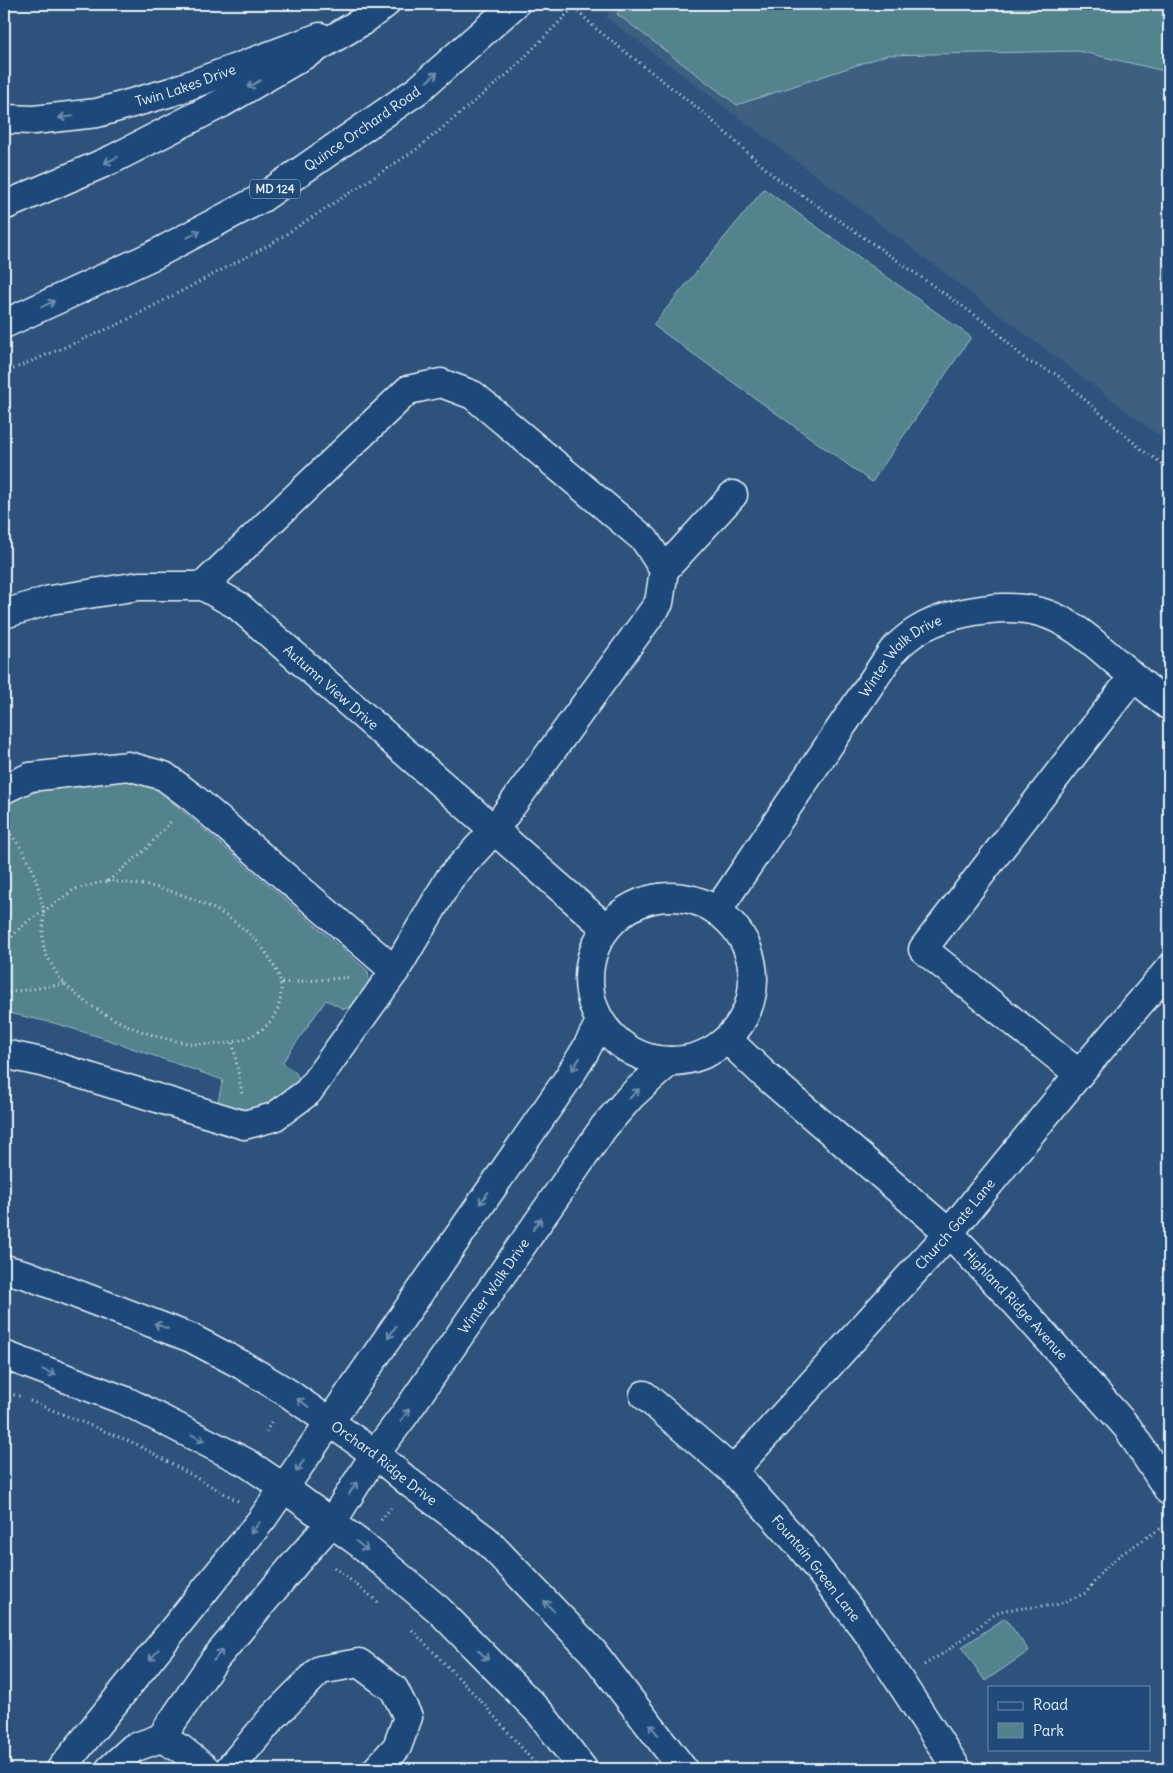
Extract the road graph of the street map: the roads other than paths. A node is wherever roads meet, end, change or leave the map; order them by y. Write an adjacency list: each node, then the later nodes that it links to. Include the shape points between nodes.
1 (385, 4): 3 (street)
2 (515, 4): 6 (street, Quince Orchard Road / MD 124, one-way to 2, via 154,255 262,198 418,90)
3 (361, 22): 4 (street, Twin Lakes Drive, one-way to 4, via 171,92 96,113 34,120); 5 (street, one-way to 5, via 222,103 122,155)
4 (4, 119)
5 (4, 206)
6 (4, 324)
7 (733, 495): 8 (street)
8 (664, 570): 9 (street, via 645,540 530,442 473,394 441,382 408,390); 14 (street, via 659,603)
9 (203, 586): 10 (street, Autumn View Drive, via 139,586 50,600); 14 (street, Autumn View Drive, via 237,605)
10 (4, 614)
11 (1133, 677): 12 (street, Winter Walk Drive); 15 (street, Winter Walk Drive, via 1077,631 1041,612 990,607 954,615 921,628 892,652); 23 (street, via 923,949)
12 (1169, 706)
13 (4, 789): 18 (street, via 30,777 128,766 164,776)
14 (494, 830): 16 (street, Autumn View Drive); 18 (street, via 450,878)
15 (717, 911): 16 (street, via 681,897 648,899 620,913); 20 (street, via 742,934 753,974 751,998 744,1018)
16 (606, 928): 19 (street, via 599,937 588,967 591,1001)
17 (1169, 969): 23 (street, Church Gate Lane)
18 (395, 971): 21 (street, via 308,1092 274,1117 244,1125 40,1062)
19 (600, 1022): 22 (street, via 613,1038 635,1053); 28 (street, one-way to 28, via 567,1080)
20 (728, 1040): 22 (street, via 706,1053); 24 (street, Highland Ridge Avenue, via 764,1075)
21 (4, 1054)
22 (670, 1061): 29 (street, Winter Walk Drive, one-way to 22, via 604,1128 631,1096)
23 (1079, 1074): 24 (street, Church Gate Lane)
24 (949, 1232): 30 (street, Church Gate Lane); 32 (street, Highland Ridge Avenue, via 1127,1428)
25 (4, 1269): 28 (street, Orchard Ridge Drive, one-way to 25, via 242,1365 191,1338)
26 (4, 1355): 31 (street, one-way to 31, via 126,1401 247,1463)
27 (644, 1395): 30 (street, Fountain Green Lane)
28 (329, 1421): 29 (street, Orchard Ridge Drive); 31 (street, one-way to 31)
29 (375, 1454): 33 (street, Winter Walk Drive, one-way to 29); 41 (street, Orchard Ridge Drive, one-way to 29, via 593,1652 486,1540)
30 (733, 1470): 42 (street, Fountain Green Lane, via 802,1547 871,1637)
31 (284, 1488): 33 (street); 35 (street, one-way to 35)
32 (1169, 1491)
33 (332, 1522): 34 (street, Winter Walk Drive, one-way to 33, via 215,1660); 40 (street, one-way to 40, via 439,1610 541,1714)
34 (161, 1738): 36 (street, via 134,1748); 37 (street)
35 (61, 1769)
36 (110, 1769)
37 (206, 1769)
38 (229, 1769): 39 (street, via 273,1717 320,1670 359,1663 394,1689 408,1717 397,1747)
39 (377, 1769)
40 (583, 1769)
41 (683, 1769)
42 (957, 1769)

